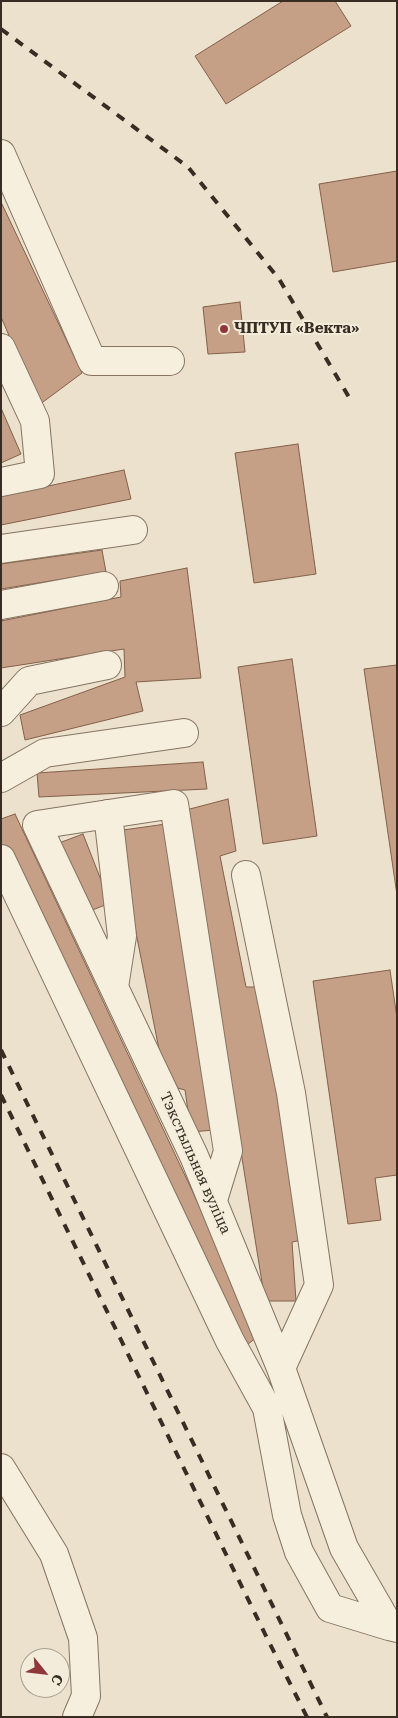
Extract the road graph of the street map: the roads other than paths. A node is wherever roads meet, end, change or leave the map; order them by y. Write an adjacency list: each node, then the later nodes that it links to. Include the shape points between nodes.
1 (1, 154): 3 (street, via 92,361)
2 (1, 348): 4 (street, via 35,421 40,474)
3 (170, 361)
4 (1, 482)
5 (133, 530): 6 (street)
6 (1, 549)
7 (104, 586): 8 (street)
8 (1, 605)
9 (107, 665): 10 (street, via 30,682)
10 (1, 712)
11 (184, 733): 12 (street, via 45,753)
12 (1, 778)
13 (108, 814): 16 (street, via 122,936); 16 (street, Тэкстыльная вуліца, via 37,825); 17 (street, Тэкстыльная вуліца, via 174,804 228,1151)
14 (1, 859): 20 (street, via 230,1341 267,1408 287,1515 298,1552 330,1608)
15 (246, 875): 18 (street, via 291,1093 319,1285)
16 (114, 987): 17 (street, Тэкстыльная вуліца)
17 (212, 1200): 18 (street, Тэкстыльная вуліца)
18 (281, 1368): 20 (street, Тэкстыльная вуліца, via 344,1548)
19 (1, 1468): 21 (street, via 54,1554 83,1638 86,1696)
20 (393, 1627)
21 (77, 1717)

